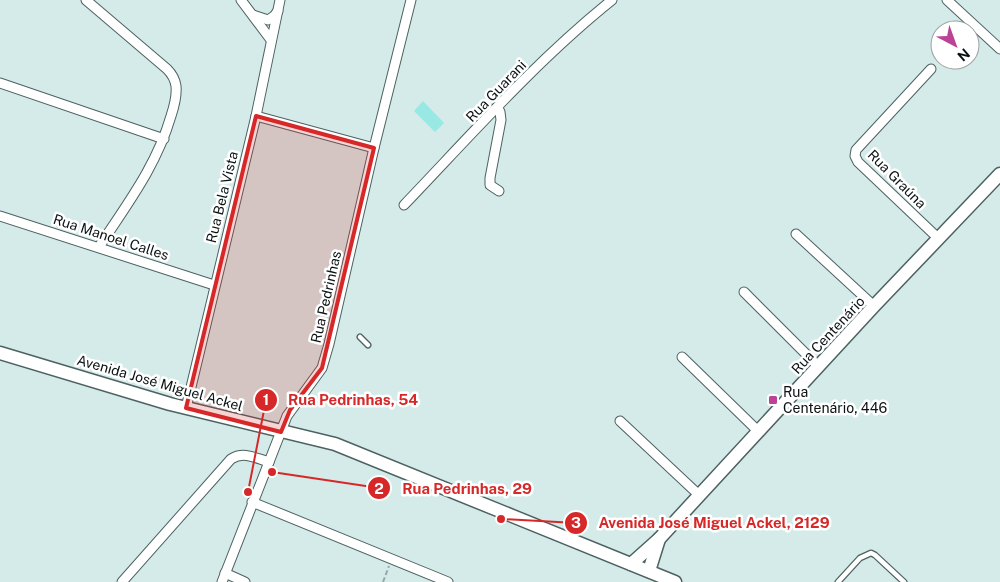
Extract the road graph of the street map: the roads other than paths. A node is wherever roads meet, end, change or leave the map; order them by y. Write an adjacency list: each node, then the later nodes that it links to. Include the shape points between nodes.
1 (86, 0): 15 (street, via 173,76 176,93)
2 (241, 0): 8 (street)
3 (280, 0): 7 (street, Rua Bela Vista)
4 (411, 0): 16 (street, Rua Pedrinhas)
5 (612, 0): 13 (street, Rua Guarani, via 585,22)
6 (947, 0): 10 (street)
7 (278, 10): 8 (street, via 268,20); 9 (street, Rua Bela Vista)
8 (253, 15): 9 (street)
9 (271, 40): 14 (street, Rua Bela Vista)
10 (1000, 49)
11 (930, 69): 22 (street, Rua Graúna, via 856,150 855,156)
12 (0, 83): 15 (street)
13 (498, 108): 18 (street, via 501,120 490,185); 19 (street, Rua Guarani)
14 (256, 116): 16 (street); 24 (street, Rua Bela Vista)
15 (164, 140): 23 (street, via 145,178)
16 (374, 148): 35 (street, Rua Pedrinhas, via 330,344 322,368 290,410)
17 (1000, 174): 22 (street, Rua Centenário)
18 (499, 191)
19 (404, 205)
20 (0, 216): 23 (street, Rua Manoel Calles)
21 (796, 234): 26 (street)
22 (938, 239): 26 (street, Rua Centenário)
23 (99, 247): 24 (street, Rua Manoel Calles)
24 (214, 285): 32 (street, Rua Bela Vista)
25 (744, 292): 31 (street)
26 (874, 306): 31 (street, Rua Centenário)
27 (360, 337): 28 (lane)
28 (368, 345)
29 (0, 353): 32 (street, Avenida José Miguel Ackel)
30 (682, 357): 34 (street)
31 (819, 367): 34 (street, Rua Centenário)
32 (186, 408): 35 (street, Avenida José Miguel Ackel)
33 (620, 421): 37 (street)
34 (758, 431): 37 (street, Rua Centenário)
35 (281, 432): 36 (street, Rua Pedrinhas); 40 (street, Avenida José Miguel Ackel, via 335,444)
36 (269, 462): 38 (street, Rua Pedrinhas); 43 (street, via 246,455 231,459)
37 (699, 495): 39 (street, Rua Centenário)
38 (252, 502): 42 (street, Rua Pedrinhas); 45 (street)
39 (659, 539): 40 (street, Rua Centenário); 41 (street, Rua Centenário)
40 (631, 564): 41 (street, Avenida José Miguel Ackel)
41 (649, 571): 46 (street, Avenida José Miguel Ackel)
42 (223, 578): 44 (street)
43 (122, 582)
44 (245, 582)
45 (448, 582)
46 (675, 582)
47 (838, 582): 48 (lane, via 860,558 871,553)
48 (904, 582)

